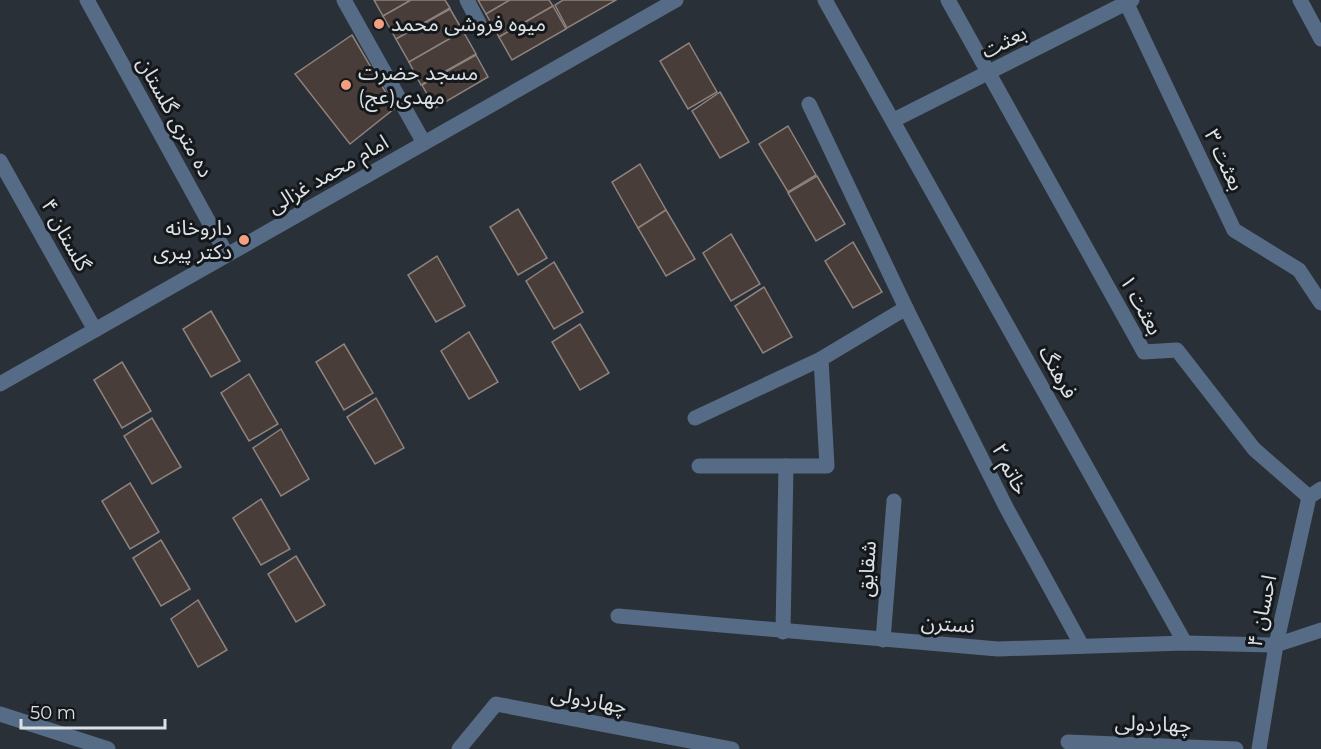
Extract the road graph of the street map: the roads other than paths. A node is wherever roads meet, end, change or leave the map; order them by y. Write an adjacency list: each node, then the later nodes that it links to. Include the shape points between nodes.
1 (87, 0): 16 (street, ده متری گلستان)
2 (344, 0): 14 (street)
3 (467, 0): 9 (street)
4 (676, 0): 14 (street, امام محمد غزالی)
5 (825, 0): 13 (street)
6 (948, 0): 11 (street)
7 (1300, 0): 10 (street)
8 (1128, 1): 11 (street, بعثت); 17 (street, بعثت ۳, via 1234,230 1299,270)
9 (479, 23)
10 (1321, 39)
11 (988, 74): 13 (street, بعثت); 25 (street, بعثت ۱, via 1144,352 1177,350 1254,449)
12 (809, 104): 18 (street, خاتم ۲)
13 (894, 120): 31 (street, فرهنگ)
14 (424, 143): 16 (street, امام محمد غزالی)
15 (0, 161): 19 (street, گلستان ۴)
16 (227, 255): 19 (street, امام محمد غزالی)
17 (1321, 303)
18 (906, 308): 20 (street); 33 (street, خاتم ۲, via 1007,509)
19 (94, 330): 21 (street, امام محمد غزالی)
20 (821, 358): 22 (street); 24 (street, via 827,466)
21 (0, 384)
22 (696, 418)
23 (699, 466): 24 (street)
24 (786, 466): 29 (street)
25 (1315, 493): 32 (street, احسان ۴)
26 (894, 501): 30 (street, شقایق)
27 (618, 616): 29 (street, نسترن)
28 (1321, 630): 32 (street, نسترن)
29 (783, 632): 30 (street, نسترن)
30 (883, 640): 33 (street, نسترن, via 998,649)
31 (1185, 643): 32 (street, نسترن); 33 (street, نسترن)
32 (1276, 645): 40 (street, احسان ۴)
33 (1082, 646)
34 (0, 714): 36 (street)
35 (1068, 742): 39 (street, چهاردولی)
36 (108, 749)
37 (459, 749): 38 (street, چهاردولی, via 496,705)
38 (732, 749)
39 (1236, 749)
40 (1259, 749)

